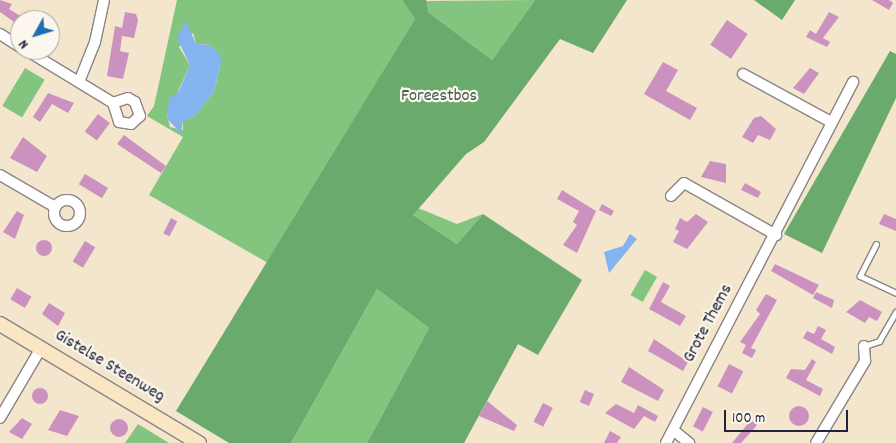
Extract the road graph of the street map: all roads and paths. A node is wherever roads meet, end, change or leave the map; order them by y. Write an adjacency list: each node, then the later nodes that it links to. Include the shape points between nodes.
1 (104, 0): 4 (street, via 95,42)
2 (43, 60): 4 (street)
3 (743, 74): 7 (street)
4 (79, 82): 6 (street)
5 (854, 82): 7 (street, Grote Thems)
6 (113, 103)
7 (831, 122): 11 (street, Grote Thems, via 807,167 808,178)
8 (0, 174): 10 (street)
9 (671, 196): 11 (street, via 684,182)
10 (55, 207)
11 (776, 235): 19 (street, Grote Thems)
12 (876, 244): 13 (lane, via 860,276)
13 (896, 293)
14 (896, 311): 16 (lane, via 879,341)
15 (0, 324): 17 (main road, Gistelse Steenweg)
16 (864, 346): 23 (street, via 865,361)
17 (41, 348): 18 (street); 20 (main road, Gistelse Steenweg)
18 (0, 418)
19 (673, 430): 21 (street, Grote Thems); 22 (street)
20 (199, 443)
21 (666, 443)
22 (689, 443)
23 (816, 443)

